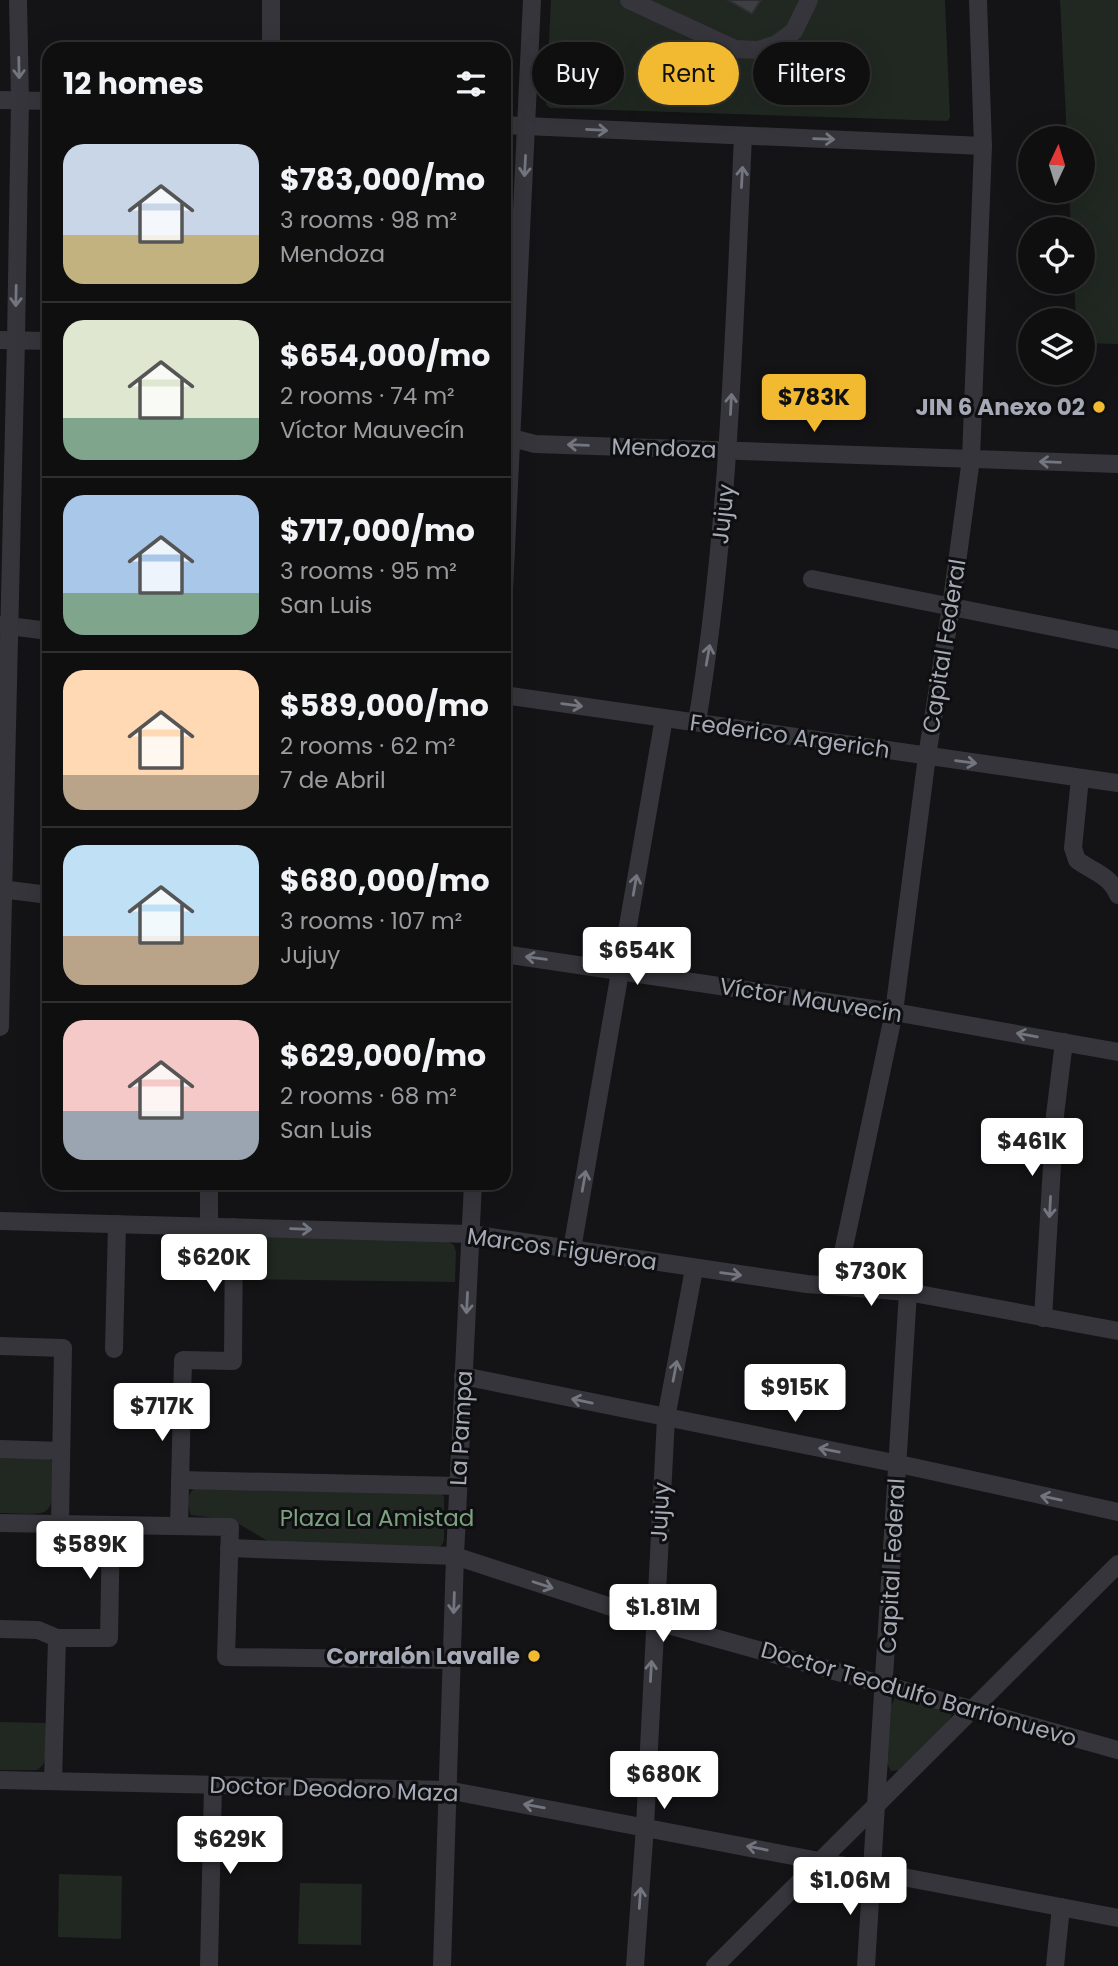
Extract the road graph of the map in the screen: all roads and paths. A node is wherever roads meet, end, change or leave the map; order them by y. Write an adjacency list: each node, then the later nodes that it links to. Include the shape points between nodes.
1 (18, 0): 9 (street, one-way to 9)
2 (271, 0): 7 (street)
3 (533, 0): 12 (street)
4 (629, 0): 5 (street, via 735,49 758,50 777,44 794,31)
5 (809, 0)
6 (978, 0): 14 (street, Capital Federal)
7 (271, 42)
8 (0, 100): 9 (street)
9 (20, 101): 10 (street); 15 (street, one-way to 15)
10 (42, 102)
11 (511, 126): 12 (street)
12 (527, 127): 13 (street, one-way to 13); 17 (street, one-way to 17)
13 (743, 136): 14 (street, one-way to 14); 19 (street, Jujuy, one-way to 13)
14 (983, 146): 20 (street, Capital Federal)
15 (8, 340): 16 (street); 24 (street)
16 (42, 341)
17 (511, 375)
18 (511, 438): 19 (street, Mendoza, one-way to 18, via 534,444)
19 (729, 451): 20 (street, Mendoza); 29 (street, Jujuy, one-way to 19, via 710,641)
20 (971, 459): 21 (street, Mendoza, one-way to 20); 23 (street, Capital Federal)
21 (1118, 464)
22 (812, 579): 23 (street)
23 (951, 607): 26 (street); 30 (street, Capital Federal)
24 (4, 625): 25 (street); 33 (street)
25 (42, 630)
26 (1118, 640)
27 (511, 696): 28 (street, Federico Argerich, one-way to 28)
28 (664, 718): 29 (street, Federico Argerich); 37 (street, one-way to 28)
29 (696, 722): 30 (street, Federico Argerich)
30 (927, 756): 31 (street, Federico Argerich, one-way to 31); 38 (street, Capital Federal)
31 (1080, 778): 32 (street, Federico Argerich); 35 (street, via 1073,848 1077,860 1106,876)
32 (1118, 783)
33 (2, 889): 34 (street); 39 (street)
34 (42, 894)
35 (1118, 895)
36 (511, 955): 37 (street, Víctor Mauvecín, one-way to 36)
37 (620, 971): 38 (street, Víctor Mauvecín); 49 (street, one-way to 37)
38 (894, 1012): 40 (street, Víctor Mauvecín, one-way to 38); 51 (street, Capital Federal)
39 (0, 1027)
40 (1064, 1042): 41 (street, Víctor Mauvecín); 53 (street, one-way to 53)
41 (1118, 1052)
42 (209, 1190): 46 (street)
43 (473, 1190): 48 (street, La Pampa)
44 (0, 1221): 45 (street, Marcos Figueroa)
45 (117, 1224): 46 (street, Marcos Figueroa); 56 (street)
46 (209, 1226): 47 (street, Marcos Figueroa)
47 (234, 1227): 48 (street, Marcos Figueroa, one-way to 48); 62 (street, via 233,1362 183,1360)
48 (470, 1234): 49 (street, Marcos Figueroa); 57 (street, La Pampa, one-way to 57)
49 (572, 1249): 50 (street, Marcos Figueroa)
50 (694, 1269): 51 (street, Marcos Figueroa, one-way to 51); 58 (street, Jujuy, one-way to 50)
51 (836, 1285): 52 (street, Marcos Figueroa)
52 (908, 1292): 53 (street, Marcos Figueroa); 61 (street, Capital Federal)
53 (1043, 1318): 54 (street, Marcos Figueroa)
54 (1118, 1331)
55 (0, 1346): 60 (street, via 63,1348)
56 (114, 1349)
57 (463, 1376): 58 (street, one-way to 57); 63 (street, La Pampa)
58 (666, 1418): 61 (street, one-way to 58); 72 (street, Jujuy)
59 (0, 1449): 60 (street)
60 (61, 1451): 66 (street)
61 (898, 1464): 64 (street, one-way to 61); 76 (street, Capital Federal)
62 (180, 1480): 63 (street); 68 (street)
63 (458, 1486): 70 (street, La Pampa)
64 (1118, 1512)
65 (0, 1522): 66 (street)
66 (60, 1524): 67 (street)
67 (111, 1525): 68 (street); 74 (street, via 109,1638)
68 (178, 1526): 69 (street, via 230,1527)
69 (229, 1548): 70 (street, Doctor Teodulfo Barrionuevo); 75 (street, via 226,1657)
70 (455, 1556): 72 (street, Doctor Teodulfo Barrionuevo, one-way to 72); 75 (street, La Pampa, one-way to 75)
71 (1118, 1564): 77 (street)
72 (654, 1621): 76 (street, Doctor Teodulfo Barrionuevo); 84 (street, Jujuy, one-way to 72)
73 (0, 1629): 74 (street, via 38,1630)
74 (57, 1638): 80 (street)
75 (452, 1660): 82 (street, La Pampa)
76 (886, 1684): 77 (street, Doctor Teodulfo Barrionuevo); 83 (street, Capital Federal)
77 (972, 1709): 78 (street, Doctor Teodulfo Barrionuevo); 83 (street)
78 (1118, 1749)
79 (0, 1780): 80 (street, Doctor Deodoro Maza)
80 (53, 1781): 81 (street, Doctor Deodoro Maza)
81 (213, 1785): 82 (street, Doctor Deodoro Maza); 89 (street)
82 (447, 1790): 84 (street, Doctor Deodoro Maza, one-way to 82); 90 (street, La Pampa)
83 (877, 1806): 85 (street); 86 (street, Capital Federal)
84 (645, 1826): 85 (street, Doctor Deodoro Maza, one-way to 84); 91 (street, Jujuy, one-way to 84)
85 (820, 1860): 86 (street, Doctor Deodoro Maza); 92 (street)
86 (872, 1871): 87 (street, Doctor Deodoro Maza); 93 (street, Capital Federal)
87 (1061, 1907): 88 (street, Doctor Deodoro Maza); 94 (street)
88 (1118, 1918)
89 (209, 1966)
90 (442, 1966)
91 (635, 1966)
92 (715, 1966)
93 (866, 1966)
94 (1055, 1966)

